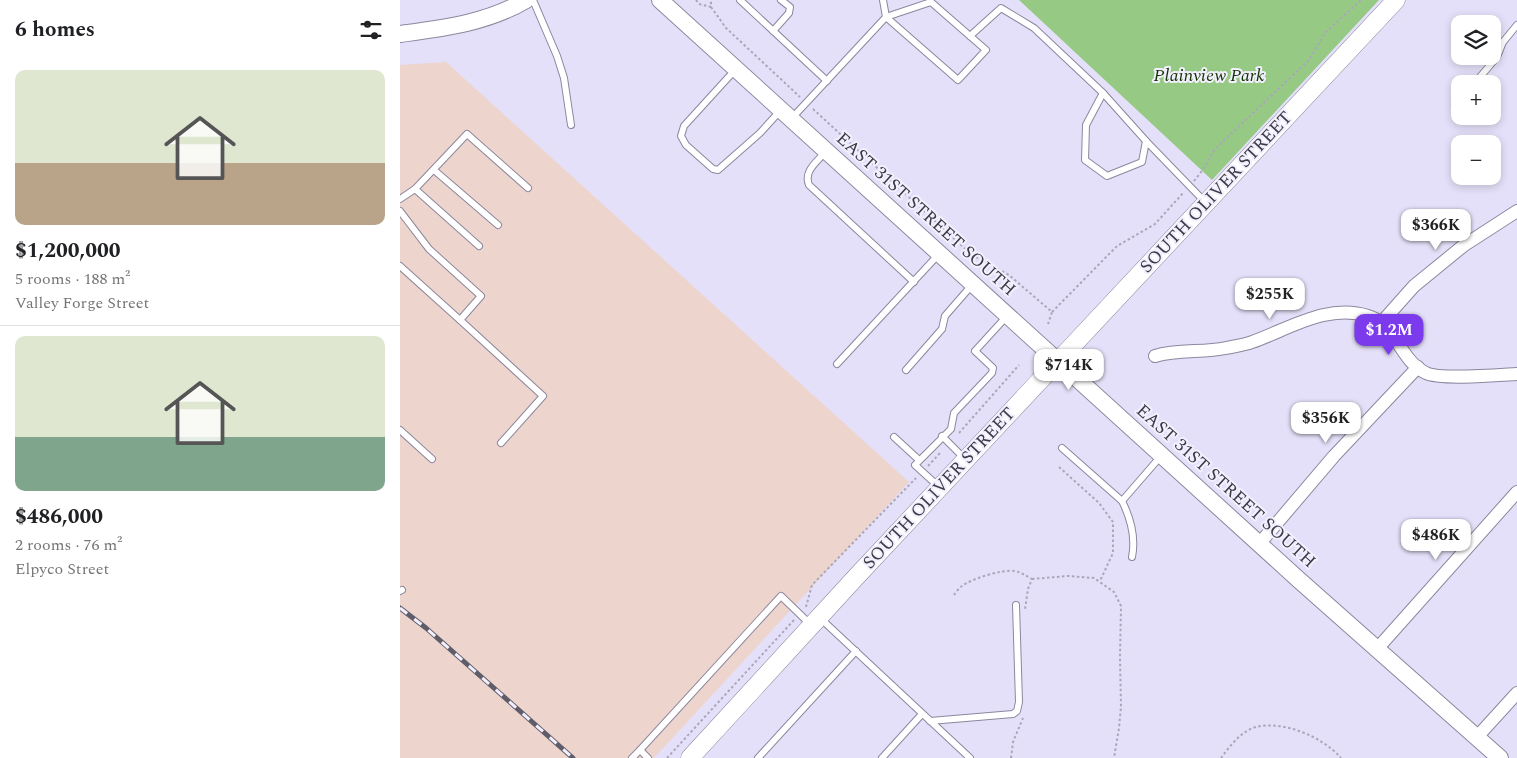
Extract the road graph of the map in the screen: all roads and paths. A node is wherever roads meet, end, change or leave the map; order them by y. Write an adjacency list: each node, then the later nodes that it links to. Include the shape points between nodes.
1 (526, 0): 16 (street, via 489,17 456,26)
2 (533, 0): 24 (lane, via 564,78)
3 (660, 0): 18 (street, EAST 31ST STREET SOUTH)
4 (696, 0): 12 (path)
5 (711, 0): 12 (path)
6 (740, 0): 15 (lane)
7 (781, 0): 15 (lane, via 790,7)
8 (883, 0): 13 (lane)
9 (1361, 0): 28 (path, via 1326,32 1308,61 1215,149)
10 (1396, 0): 32 (main road, SOUTH OLIVER STREET)
11 (932, 1): 13 (lane); 17 (lane)
12 (711, 7): 22 (path, via 726,28)
13 (886, 17): 17 (lane, via 958,80 986,50); 20 (lane)
14 (1517, 25): 19 (lane)
15 (773, 31): 20 (lane)
16 (400, 34)
17 (970, 36): 21 (lane, via 1001,8 1034,28)
18 (736, 69): 23 (street, EAST 31ST STREET SOUTH); 23 (lane, via 684,126 681,136 686,145 718,170)
19 (1482, 75)
20 (827, 81): 22 (lane)
21 (1104, 93): 25 (lane); 25 (lane, via 1086,125 1084,160 1107,176 1142,162)
22 (806, 103): 23 (lane); 41 (path, via 972,255 1009,275)
23 (786, 115): 26 (street, EAST 31ST STREET SOUTH)
24 (571, 125)
25 (1146, 141): 28 (lane)
26 (826, 151): 37 (street, EAST 31ST STREET SOUTH); 39 (lane, via 808,172 808,185)
27 (434, 170): 29 (lane, via 467,134); 30 (lane); 35 (lane)
28 (1190, 186): 32 (lane); 41 (path, via 1155,224 1117,246)
29 (528, 188)
30 (415, 189): 31 (lane); 36 (lane)
31 (400, 200)
32 (1206, 203): 47 (main road, SOUTH OLIVER STREET)
33 (400, 211): 43 (lane, via 429,249 481,296)
34 (1517, 211): 44 (street, via 1463,246 1414,286)
35 (498, 225)
36 (479, 246)
37 (939, 254): 39 (lane); 40 (street, EAST 31ST STREET SOUTH)
38 (400, 266): 43 (lane)
39 (914, 282): 48 (lane)
40 (972, 284): 42 (street, EAST 31ST STREET SOUTH); 51 (lane, via 945,316 942,329)
41 (1052, 312): 45 (path)
42 (1008, 315): 47 (street, EAST 31ST STREET SOUTH); 54 (lane, via 976,351 993,368 992,373 954,413 951,429)
43 (460, 320): 56 (lane, via 543,396)
44 (1382, 322): 46 (street, via 1346,312 1321,315 1250,343 1211,351); 50 (street)
45 (1048, 324)
46 (1155, 356)
47 (1058, 361): 59 (street, EAST 31ST STREET SOUTH); 62 (main road, SOUTH OLIVER STREET)
48 (837, 364)
49 (1019, 365): 57 (path)
50 (1418, 367): 52 (street, via 1427,374 1444,376); 68 (street, via 1334,456)
51 (906, 370)
52 (1517, 374)
53 (400, 430): 60 (lane)
54 (942, 436): 57 (lane); 61 (lane)
55 (894, 437): 61 (lane)
56 (501, 443)
57 (949, 444): 62 (lane); 64 (path)
58 (1062, 448): 67 (lane)
59 (1162, 455): 67 (lane); 68 (street, EAST 31ST STREET SOUTH)
60 (432, 459)
61 (919, 460): 64 (lane, via 915,465)
62 (966, 460): 65 (main road, SOUTH OLIVER STREET)
63 (1059, 467): 71 (path, via 1099,503 1113,522 1113,553)
64 (922, 472): 65 (lane); 73 (path, via 812,585 807,605)
65 (939, 488): 73 (main road, SOUTH OLIVER STREET)
66 (1517, 492): 74 (street)
67 (1122, 501): 69 (lane, via 1133,533)
68 (1260, 543): 74 (street, EAST 31ST STREET SOUTH)
69 (1132, 557)
70 (1032, 579): 71 (path, via 1068,576)
71 (1100, 581): 88 (path, via 1114,592 1121,606 1121,706)
72 (1016, 605): 78 (lane, via 1017,711 1013,714)
73 (810, 619): 75 (lane); 80 (lane, via 781,596); 83 (path); 84 (main road, SOUTH OLIVER STREET)
74 (1377, 649): 79 (street, EAST 31ST STREET SOUTH)
75 (856, 651): 77 (lane); 85 (lane)
76 (1517, 693): 79 (street)
77 (922, 714): 78 (lane); 86 (lane)
78 (930, 721): 87 (lane)
79 (1477, 737): 91 (street, EAST 31ST STREET SOUTH)
80 (640, 750): 81 (lane); 82 (lane)
81 (632, 758)
82 (648, 758)
83 (667, 758)
84 (690, 758)
85 (758, 758)
86 (882, 758)
87 (970, 758)
88 (1114, 758)
89 (1221, 758): 90 (path, via 1244,733 1256,727 1272,726 1304,732 1324,742)
90 (1341, 758)
91 (1500, 758)

